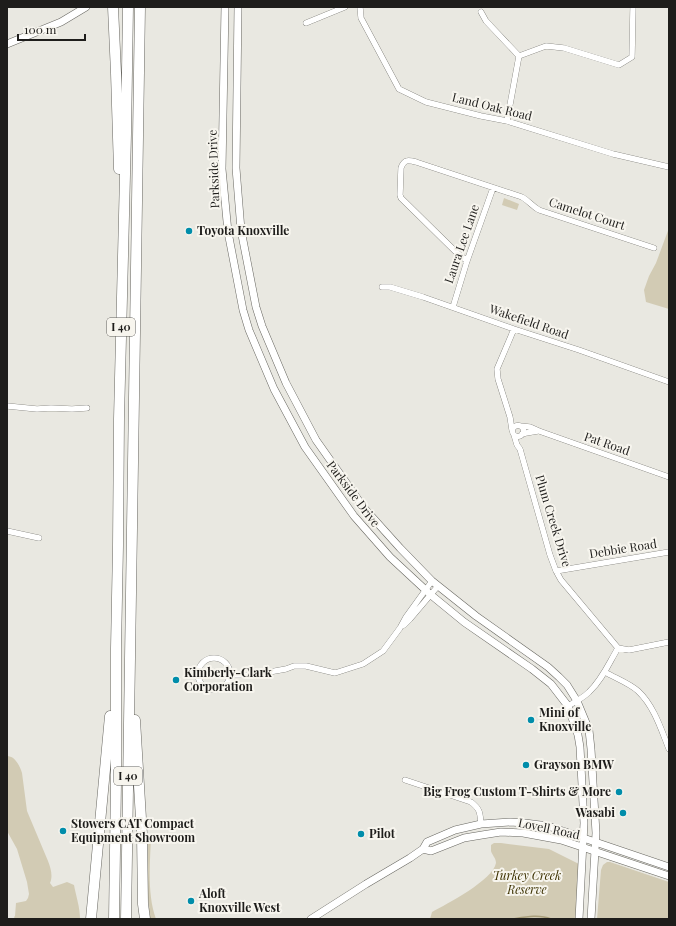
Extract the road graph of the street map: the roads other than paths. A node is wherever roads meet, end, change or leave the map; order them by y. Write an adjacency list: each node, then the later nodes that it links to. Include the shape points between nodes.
1 (86, 7): 12 (street, via 61,22)
2 (113, 7): 19 (highway)
3 (128, 7): 19 (highway, I 40)
4 (225, 7): 37 (street, Parkside Drive, via 222,169 228,232 249,330 274,389 304,447 354,516 390,557)
5 (238, 7): 35 (street, Parkside Drive, via 236,175 241,230 262,326 286,383 316,440 364,508)
6 (345, 7): 11 (street)
7 (360, 7): 14 (street, Land Oak Road, via 361,18 399,89 426,102)
8 (633, 7): 13 (street, via 632,57 619,65 564,48 546,46)
9 (140, 8): 38 (highway, I 40)
10 (481, 12): 13 (street, via 486,21)
11 (306, 23)
12 (7, 44)
13 (519, 56): 14 (street)
14 (507, 121): 15 (street, Land Oak Road, via 613,154)
15 (669, 167)
16 (493, 188): 17 (street, Camelot Court, via 528,200 539,210); 18 (street, Laura Lee Lane); 18 (street, Camelot Court, via 408,160 402,165 401,198)
17 (654, 248)
18 (467, 261): 21 (street, Laura Lee Lane)
19 (122, 278): 40 (highway, I 40)
20 (382, 287): 21 (street, Wakefield Road, via 390,287)
21 (453, 307): 22 (street, Wakefield Road)
22 (514, 329): 23 (street, Wakefield Road); 26 (street, Plum Creek Drive, via 497,369)
23 (669, 382)
24 (7, 406): 25 (street, via 37,409)
25 (87, 408)
26 (510, 417): 27 (street, Plum Creek Drive); 29 (street, Plum Creek Drive)
27 (519, 425): 28 (street, Pat Road); 29 (street, via 515,426); 29 (street, Plum Creek Drive, via 523,433)
28 (539, 431): 29 (street, Pat Road); 30 (street, Pat Road)
29 (517, 434): 34 (street, Plum Creek Drive)
30 (669, 477)
31 (7, 531): 32 (street)
32 (39, 538)
33 (669, 552): 34 (street, Debbie Road)
34 (556, 571): 41 (street, Plum Creek Drive)
35 (432, 581): 36 (street, Parkside Drive); 37 (street)
36 (438, 586): 37 (street); 44 (street, Parkside Drive, via 548,667 567,685)
37 (428, 592): 43 (street, via 406,616 383,651 363,664 335,673 306,666 294,666 252,675); 45 (street, Parkside Drive, via 469,626 548,681)
38 (131, 634): 61 (highway, I 40); 62 (highway)
39 (669, 642): 41 (street, via 629,650)
40 (116, 648): 59 (highway, via 110,690 110,725); 60 (highway, I 40)
41 (618, 648): 42 (street)
42 (605, 672): 44 (street, via 588,693); 47 (street, via 637,690 647,701)
43 (230, 674): 43 (street, via 227,665 214,658 200,664 198,669 198,679 210,690 226,685)
44 (577, 701): 45 (street); 46 (street, Parkside Drive, via 588,730)
45 (568, 706): 48 (street, Parkside Drive, via 578,735)
46 (591, 749): 48 (street); 53 (street, Parkside Drive)
47 (669, 749)
48 (580, 754): 52 (street, Parkside Drive)
49 (406, 780): 50 (street, via 477,806)
50 (482, 824): 51 (street); 52 (street, Lovell Road, via 525,822 548,826); 55 (street, Lovell Road, via 434,838 427,842)
51 (482, 835): 54 (street, Lovell Road, via 501,832 523,833); 55 (street, Lovell Road, via 464,838 431,850)
52 (584, 838): 53 (street, Lovell Road); 54 (street, Parkside Drive)
53 (596, 842): 56 (street, Parkside Drive); 57 (street, Lovell Road)
54 (583, 847): 56 (street, Lovell Road); 64 (street, Parkside Drive)
55 (423, 849): 63 (street, Lovell Road)
56 (595, 851): 58 (street, Lovell Road); 65 (street, Parkside Drive)
57 (669, 867)
58 (669, 876)
59 (91, 919)
60 (114, 919)
61 (126, 919)
62 (145, 919)
63 (311, 919)
64 (579, 919)
65 (591, 919)

